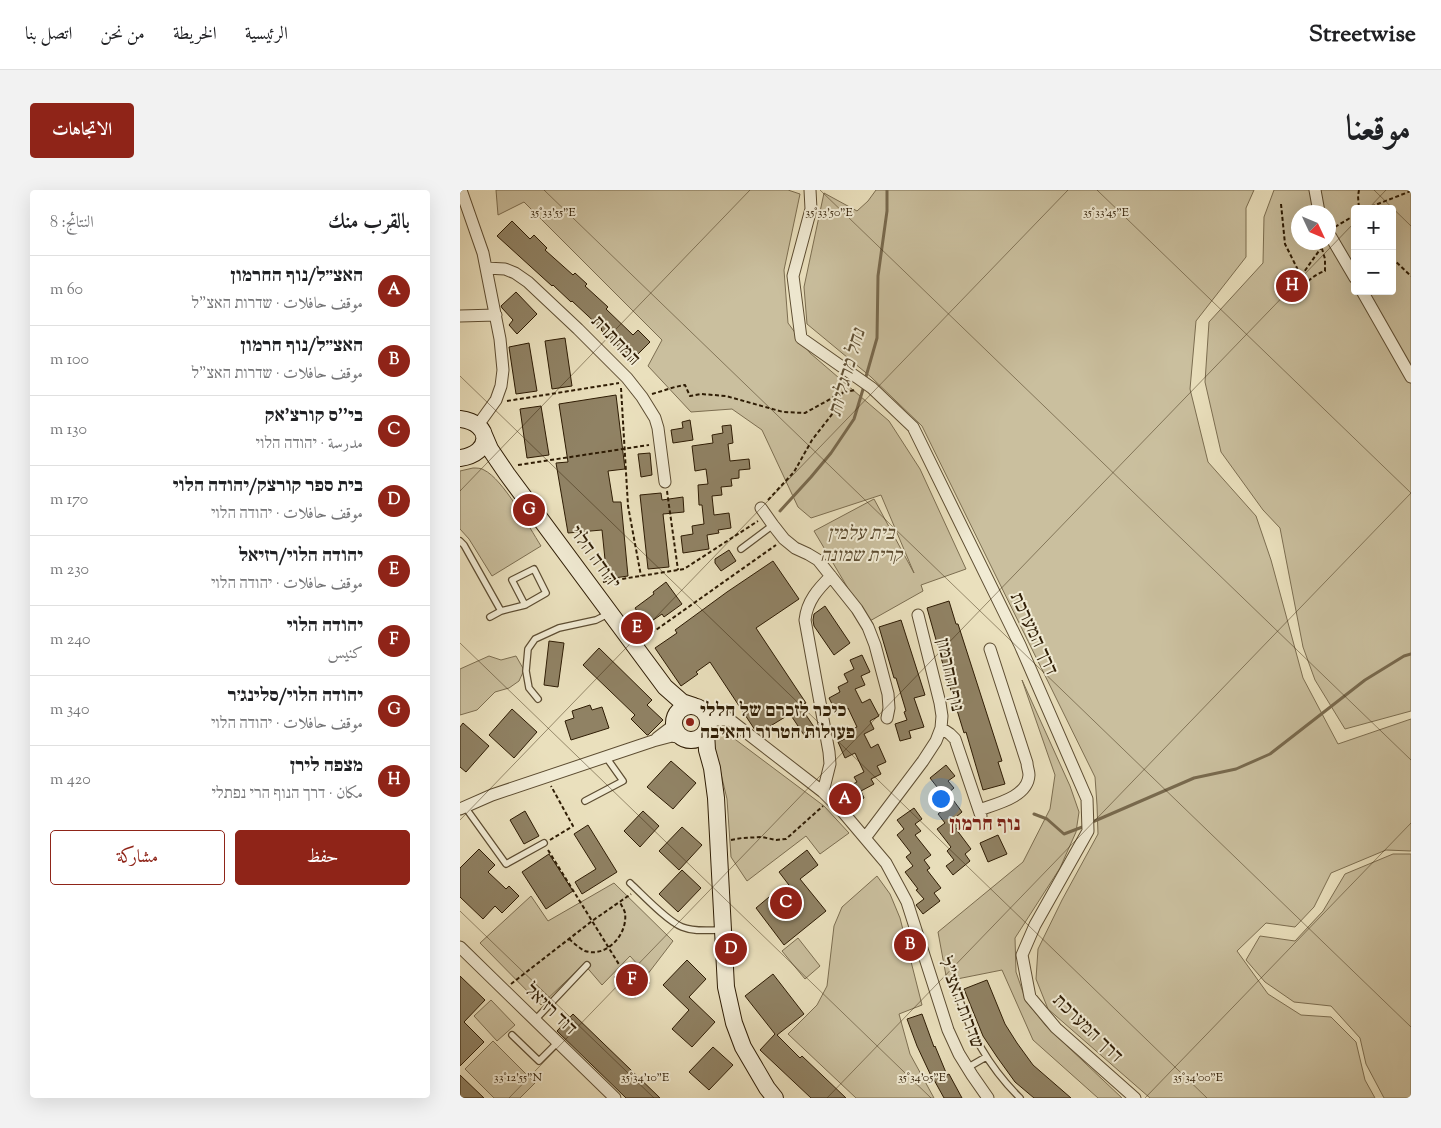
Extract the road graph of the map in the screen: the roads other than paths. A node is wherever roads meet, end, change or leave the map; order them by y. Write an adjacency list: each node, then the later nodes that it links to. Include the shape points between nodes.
1 (461, 190): 6 (street)
2 (810, 190): 58 (street, דרך המערכת, via 810,209 793,276 800,338 872,388 913,427 1020,645 1087,799 1088,831 1035,924 1022,956 1030,997 1056,1028)
3 (1315, 190): 4 (street)
4 (1318, 205)
5 (1336, 245): 7 (street)
6 (486, 268): 9 (street); 16 (street, המחתרת, via 505,269 528,282 627,378 642,397 658,428)
7 (1351, 271)
8 (1364, 295): 11 (street)
9 (496, 314): 10 (street); 13 (street, via 504,370 502,386)
10 (460, 316)
11 (1411, 377)
12 (460, 419): 13 (street, via 470,420)
13 (481, 430): 14 (street, via 483,444 479,450); 15 (street, יהודה הלוי, via 490,449)
14 (463, 458): 15 (street, יהודה הלוי, via 486,460)
15 (513, 471): 23 (street, יהודה הלוי)
16 (665, 482)
17 (767, 516): 19 (lane); 20 (street, via 784,539 818,560)
18 (460, 541): 22 (lane)
19 (741, 549)
20 (831, 576): 30 (street, via 868,627 888,694); 39 (street, via 810,602 805,620 829,752)
21 (525, 605): 21 (lane, via 546,594 534,569 512,580); 22 (lane)
22 (501, 611): 25 (lane)
23 (610, 613): 27 (street, יהודה הלוי); 28 (lane, via 596,620 559,628 535,639 528,649 526,671 529,688)
24 (918, 615): 33 (street, נוף החרמון, via 940,703)
25 (490, 618)
26 (990, 649): 33 (street, via 1027,763 1029,776 1026,785 1017,794 980,813 955,739)
27 (665, 687): 29 (street, יהודה הלוי, via 682,702); 31 (street, יהודה הלוי)
28 (538, 698)
29 (698, 707): 31 (street, via 683,708); 32 (street, שדרות האצ"ל); 34 (street, via 707,715)
30 (887, 718)
31 (675, 719): 35 (street, via 676,732); 36 (street, via 670,728)
32 (730, 720): 34 (street, via 715,720); 39 (street, שדרות האצ"ל)
33 (941, 728): 42 (street, נוף החרמון, via 923,761)
34 (707, 729): 35 (street, via 697,739); 38 (street, via 707,750)
35 (684, 738): 36 (street, via 672,736); 38 (street, via 704,755)
36 (653, 741): 37 (street)
37 (606, 757): 40 (lane, via 623,781); 41 (street)
38 (713, 775): 45 (street)
39 (827, 796): 42 (street, שדרות האצ"ל)
40 (585, 801)
41 (462, 808): 43 (lane, via 506,864)
42 (865, 838): 53 (street, שדרות האצ"ל, via 886,864 906,902 948,1030)
43 (544, 843)
44 (630, 883): 45 (lane, via 674,923 696,930)
45 (723, 930): 55 (street, via 726,987 734,1023 743,1047)
46 (460, 947): 49 (street, דוד רזיאל)
47 (587, 965): 49 (lane)
48 (956, 990): 52 (lane)
49 (535, 1020): 51 (street, דוד רזיאל)
50 (512, 1035): 51 (lane, via 539,1061)
51 (558, 1042): 54 (street, דוד רזיאל)
52 (986, 1058): 53 (lane); 57 (lane)
53 (967, 1068): 56 (street, שדרות האצ"ל)
54 (615, 1098)
55 (775, 1098)
56 (988, 1098)
57 (1020, 1098)
58 (1135, 1098)

